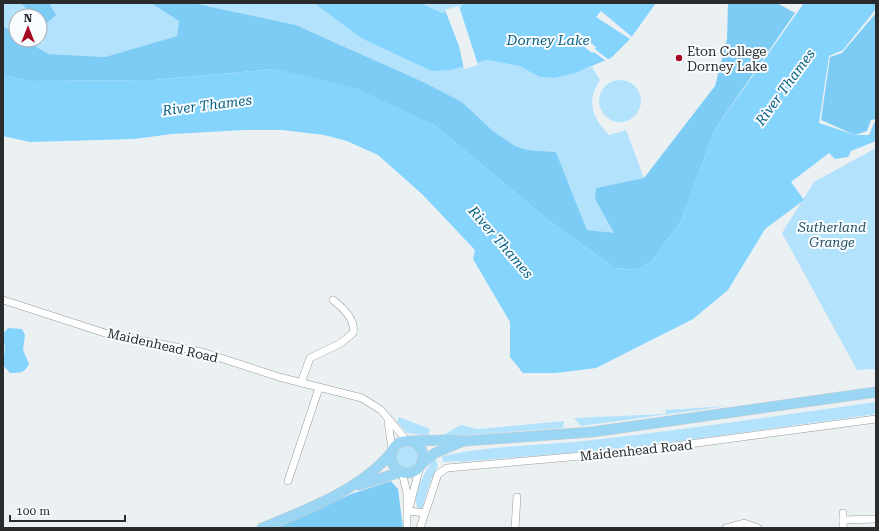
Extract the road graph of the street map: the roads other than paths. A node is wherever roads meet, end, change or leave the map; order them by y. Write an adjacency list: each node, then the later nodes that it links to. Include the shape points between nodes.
1 (3, 300): 3 (street, Maidenhead Road, via 108,334 188,348)
2 (333, 300): 3 (street, via 350,319 354,327 353,333 341,343 310,358)
3 (301, 383): 4 (street, Maidenhead Road)
4 (319, 388): 6 (street, Maidenhead Road, via 368,401); 13 (street)
5 (876, 392): 9 (main road, Maidenhead Road, via 592,432)
6 (387, 417): 8 (street, Maidenhead Road); 10 (street)
7 (876, 419): 17 (street, Maidenhead Road, via 638,452 450,467 438,474)
8 (409, 441): 9 (main road, Maidenhead Road); 10 (main road, via 398,443); 11 (main road, via 422,450)
9 (465, 441): 11 (main road, Maidenhead Road, via 440,450)
10 (392, 452): 12 (main road, via 393,466); 14 (main road, via 373,472)
11 (420, 465): 12 (main road, via 412,472); 16 (street)
12 (402, 472): 14 (main road); 16 (street)
13 (288, 481)
14 (346, 490): 21 (main road)
15 (517, 497): 24 (street)
16 (408, 511): 17 (street); 22 (street)
17 (425, 513): 23 (street, Maidenhead Road)
18 (843, 513): 20 (street)
19 (876, 520): 20 (street)
20 (843, 524)
21 (262, 528)
22 (408, 528)
23 (420, 528)
24 (515, 528)
25 (726, 528): 26 (street, via 744,524)
26 (758, 528)

